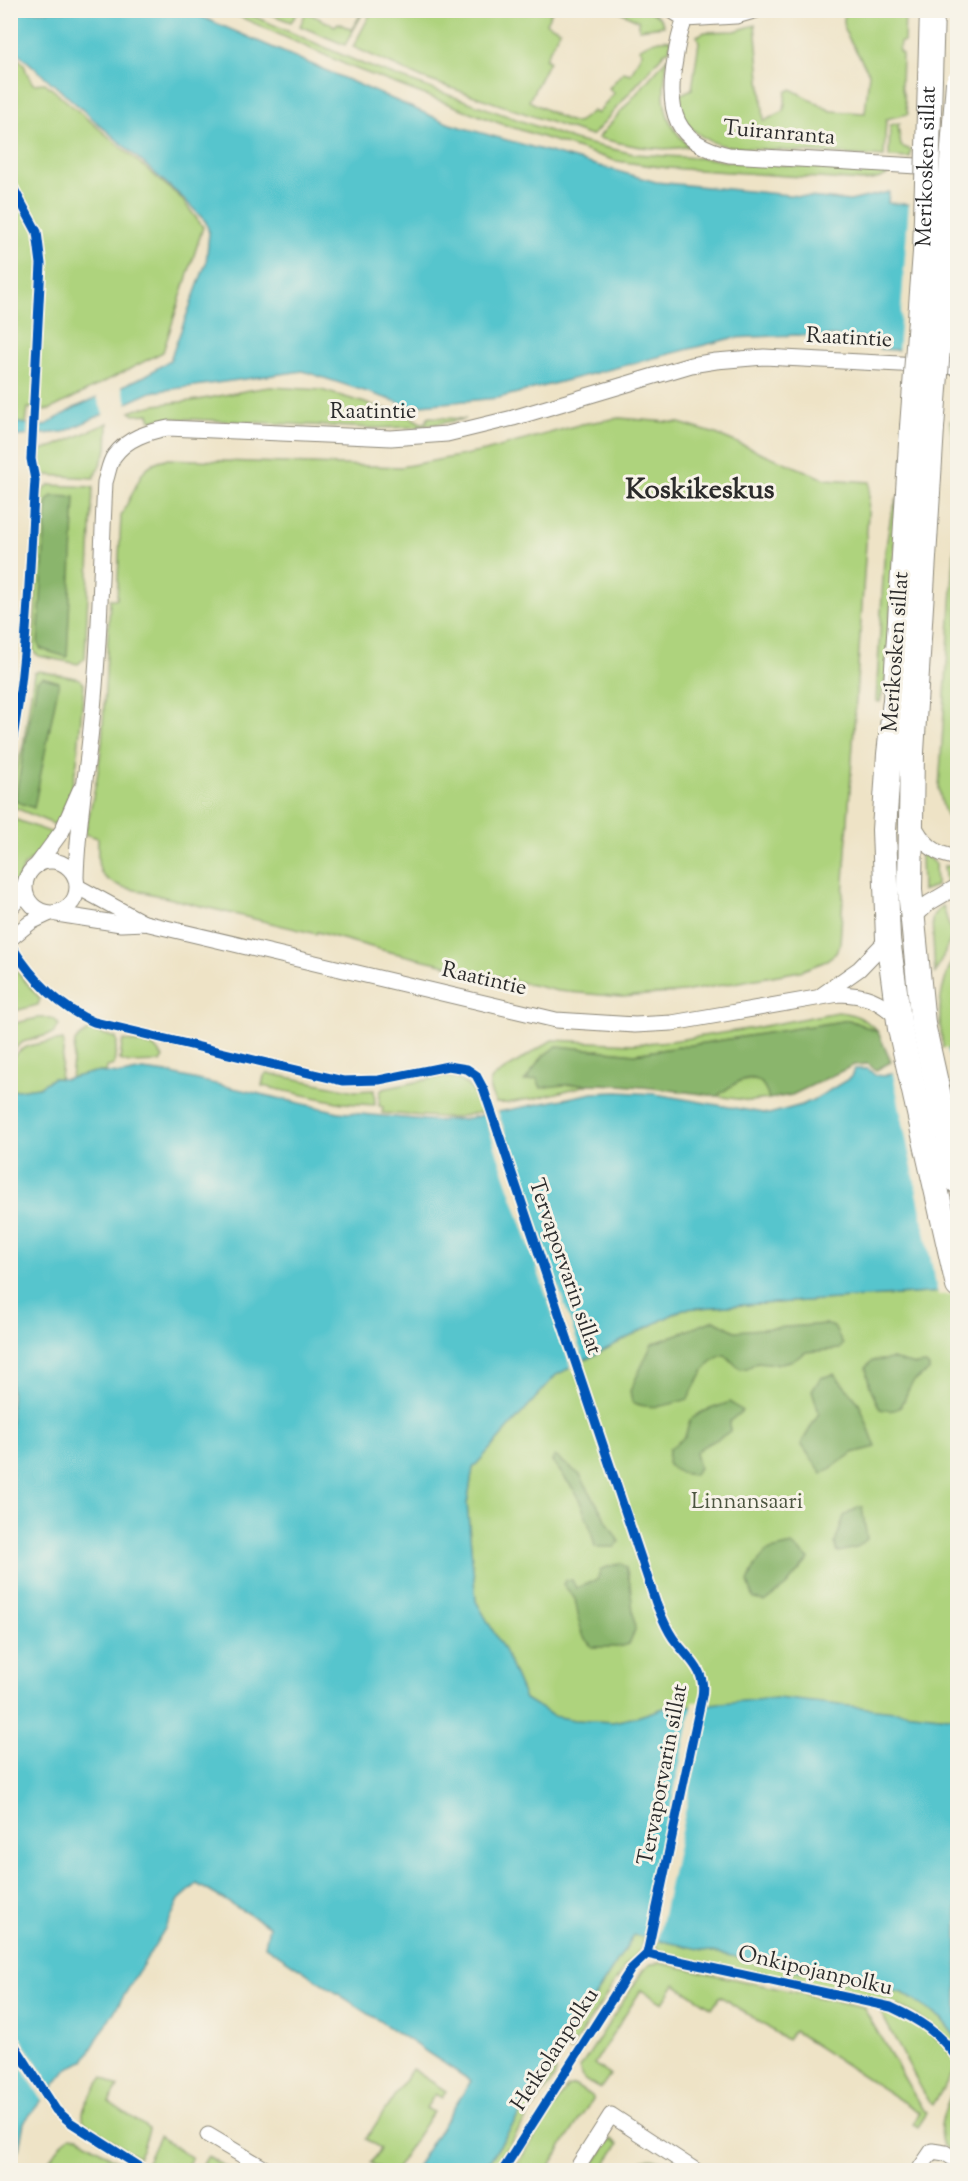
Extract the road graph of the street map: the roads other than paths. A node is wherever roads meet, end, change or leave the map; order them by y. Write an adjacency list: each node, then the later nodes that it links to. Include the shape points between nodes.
1 (671, 10): 4 (street)
2 (757, 10): 4 (street, via 736,16)
3 (932, 10): 8 (main road, Merikosken sillat, bridge)
4 (685, 19): 6 (street, Tuiranranta, via 671,79 671,102 683,129 698,144 729,154)
5 (957, 82): 8 (main road, Merikosken sillat, bridge)
6 (957, 169)
7 (957, 367): 9 (street, Raatintie, via 743,358 691,365 447,434 391,438 168,428 148,432 128,442 113,457 105,482 96,675)
8 (922, 427): 10 (main road, Merikosken sillat); 21 (main road, Merikosken sillat, via 889,754 884,830)
9 (84, 782): 12 (street, Raatintie, via 62,831); 13 (street, Raatintie)
10 (911, 811): 11 (street, via 919,836 928,846); 18 (main road, Merikosken sillat)
11 (957, 857)
12 (37, 865): 13 (street, via 60,862); 14 (street)
13 (77, 883): 17 (street, via 72,904); 19 (street, Raatintie)
14 (25, 884): 16 (street); 17 (street, via 32,906)
15 (957, 886): 18 (street)
16 (10, 909)
17 (52, 914): 19 (street, Raatintie, via 121,924); 20 (street, via 32,922)
18 (912, 919): 23 (main road, Merikosken sillat)
19 (145, 923): 22 (street, Raatintie, via 556,1020 672,1023)
20 (10, 939)
21 (888, 939): 22 (street, Raatintie, via 859,969); 23 (main road, Merikosken sillat)
22 (817, 998): 23 (street, Raatintie, via 839,994 866,996)
23 (907, 1024): 24 (main road, Merikosken sillat); 25 (main road, Merikosken sillat)
24 (957, 1182)
25 (957, 1286)
26 (208, 2134): 28 (street)
27 (957, 2161): 31 (street, via 936,2150)
28 (267, 2170)
29 (576, 2170): 30 (street, via 611,2115)
30 (695, 2170)
31 (919, 2170)

